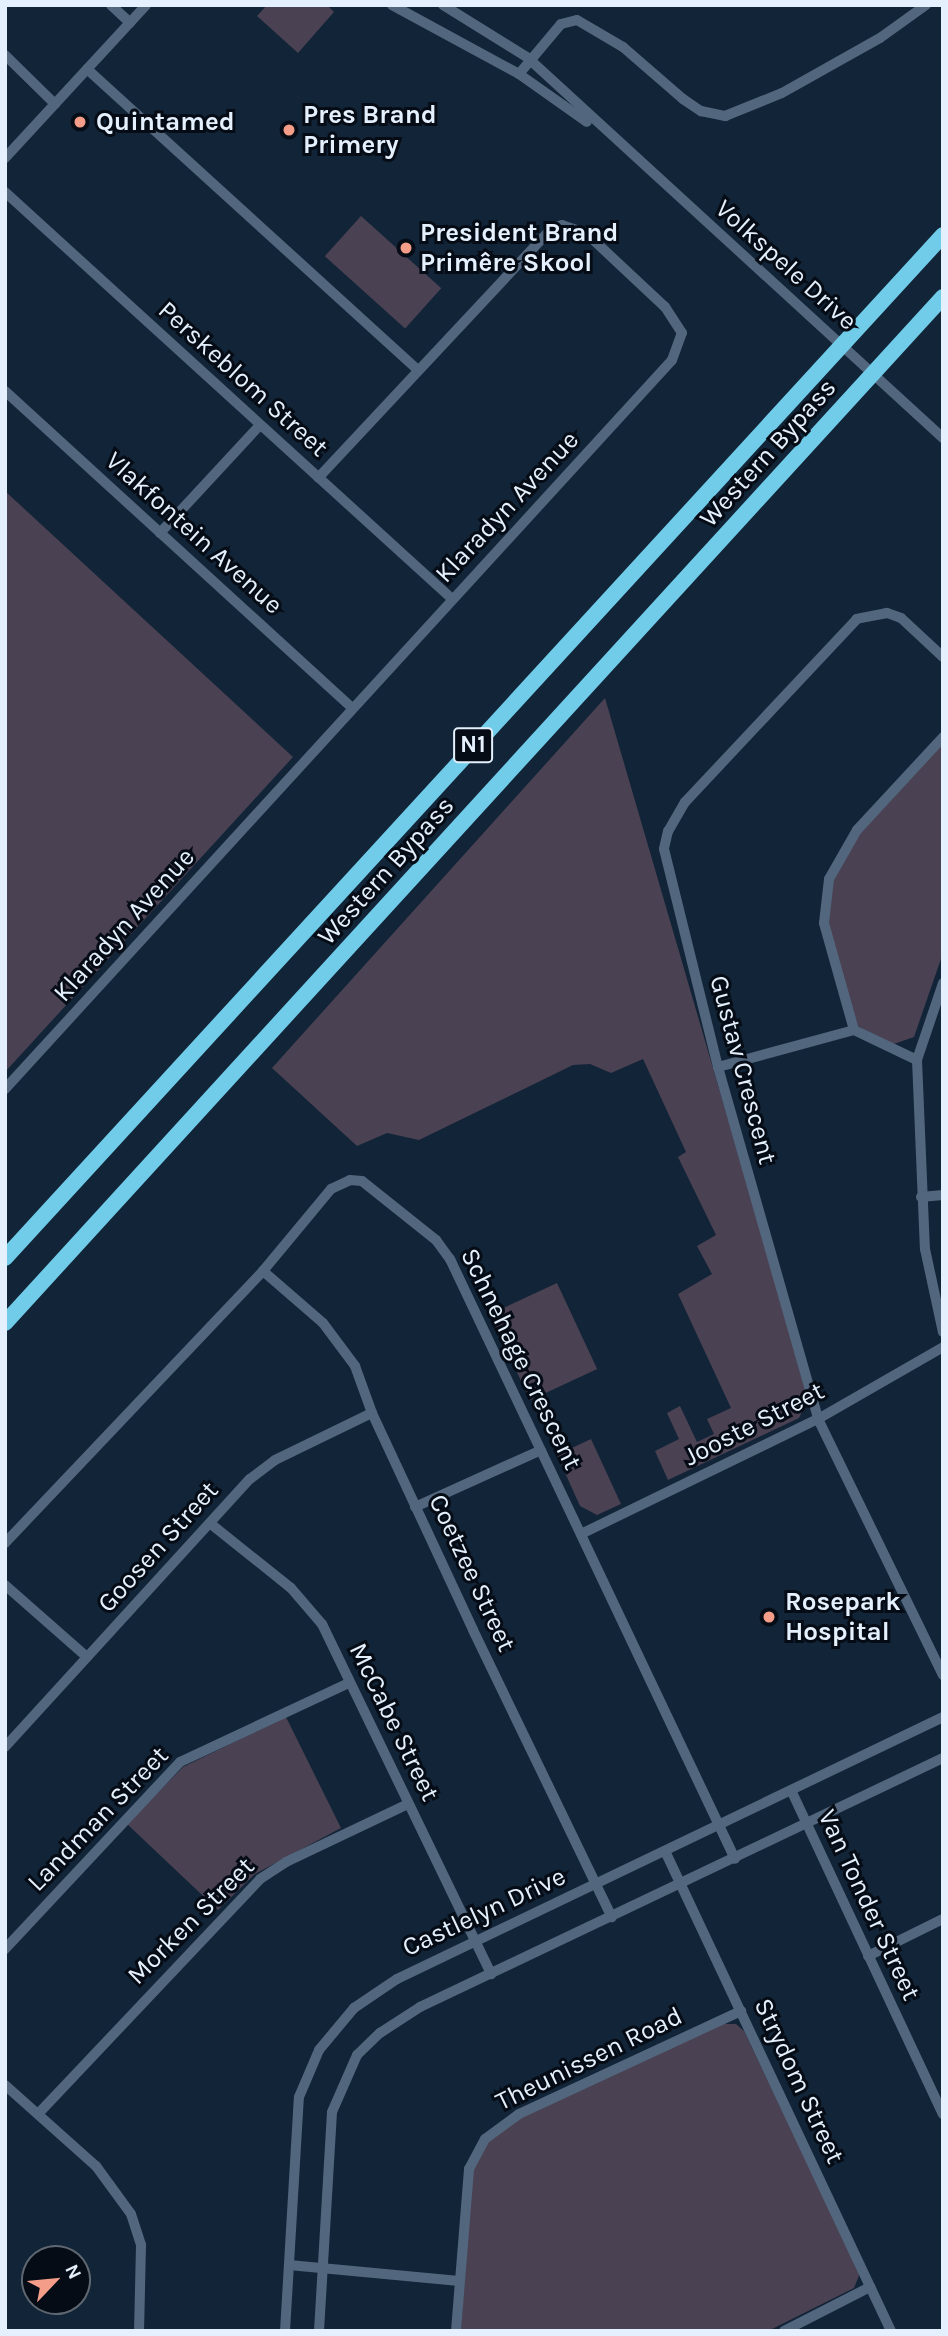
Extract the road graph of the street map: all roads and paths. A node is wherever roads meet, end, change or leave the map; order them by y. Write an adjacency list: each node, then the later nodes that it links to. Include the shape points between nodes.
1 (111, 5): 6 (street)
2 (146, 5): 6 (street)
3 (392, 5): 10 (street, Volkspele Drive)
4 (443, 5): 8 (street, Volkspele Drive)
5 (926, 5): 8 (street, via 880,38 794,87 725,116 701,111 623,47 577,20 561,24)
6 (130, 23): 9 (street)
7 (5, 55): 11 (street)
8 (528, 58): 10 (street); 13 (street, Volkspele Drive)
9 (87, 69): 11 (street); 17 (street)
10 (519, 74): 13 (street, Volkspele Drive)
11 (55, 104): 12 (street)
12 (5, 158)
13 (641, 165): 20 (street, Volkspele Drive)
14 (5, 192): 19 (street, Perskeblom Street)
15 (943, 235): 34 (highway, Western Bypass / N1)
16 (943, 297): 36 (highway, Western Bypass / N1)
17 (417, 369): 21 (street, Klaradyn Avenue); 23 (street, Klaradyn Avenue, via 541,234 562,225 586,233 665,307 682,333 673,360)
18 (5, 391): 22 (street, Vlakfontein Avenue)
19 (260, 425): 21 (street, Perskeblom Street); 22 (street)
20 (943, 439)
21 (318, 478): 23 (street, Perskeblom Street)
22 (160, 533): 25 (street, Vlakfontein Avenue)
23 (451, 598): 25 (street, Klaradyn Avenue)
24 (943, 657): 30 (street, Gustav Crescent, via 901,618 887,613 857,619 675,816 664,849 669,882)
25 (352, 708): 31 (street, Klaradyn Avenue)
26 (943, 737): 28 (street, via 857,830 829,879 824,923)
27 (943, 983): 29 (street)
28 (854, 1030): 29 (street); 30 (street)
29 (917, 1060): 33 (street)
30 (718, 1067): 40 (street, Gustav Crescent)
31 (5, 1089)
32 (943, 1195): 33 (street)
33 (921, 1196): 37 (street, via 927,1268)
34 (5, 1258)
35 (263, 1271): 39 (street, Coetzee Street, via 337,1339 355,1366); 41 (street, Schnehage Crescent, via 338,1184 354,1180 373,1187 436,1240 450,1259); 45 (street, Schnehage Crescent)
36 (5, 1323)
37 (943, 1332)
38 (943, 1348): 40 (street, Jooste Street)
39 (372, 1413): 42 (street, Coetzee Street); 43 (street, Goosen Street, via 275,1460 250,1479)
40 (818, 1419): 44 (street, Jooste Street); 48 (street, Gustav Crescent)
41 (541, 1450): 42 (street); 44 (street, Schnehage Crescent)
42 (415, 1507): 59 (street, Coetzee Street)
43 (211, 1524): 47 (street, Goosen Street); 49 (street, McCabe Street, via 308,1605)
44 (581, 1534): 55 (street, Schnehage Crescent)
45 (5, 1543)
46 (5, 1586): 47 (street)
47 (87, 1657): 51 (street, Goosen Street)
48 (943, 1675)
49 (349, 1683): 54 (street, McCabe Street); 64 (street, Landman Street, via 180,1762)
50 (943, 1717): 53 (street, Castlelyn Drive)
51 (5, 1747)
52 (943, 1758): 56 (street)
53 (791, 1790): 55 (street, Castlelyn Drive); 56 (street, Van Tonder Street)
54 (408, 1804): 63 (street, McCabe Street); 69 (street, Morken Street, via 286,1861 260,1879)
55 (720, 1824): 57 (street, Castlelyn Drive); 58 (street, Schnehage Crescent)
56 (806, 1825): 58 (street); 65 (street, Van Tonder Street)
57 (664, 1851): 59 (street, Castlelyn Drive); 60 (street, Strydom Street)
58 (735, 1859): 60 (street)
59 (597, 1884): 61 (street, Coetzee Street); 63 (street, Castlelyn Drive)
60 (682, 1885): 61 (street); 67 (street, Strydom Street)
61 (612, 1917): 66 (street)
62 (943, 1919): 65 (street)
63 (475, 1941): 66 (street, McCabe Street); 71 (street, Castlelyn Drive, via 397,1979 354,2008 319,2050 299,2097)
64 (5, 1949)
65 (868, 1956): 70 (street, Van Tonder Street)
66 (491, 1974): 72 (street, via 420,2007 357,2055 332,2112)
67 (741, 2011): 73 (street, Theunissen Road, via 519,2114 492,2132 469,2169); 74 (street, Strydom Street)
68 (5, 2085): 69 (street)
69 (38, 2114): 75 (street, via 96,2166 131,2214 141,2245)
70 (943, 2114)
71 (289, 2265): 72 (street); 76 (street, Castlelyn Drive)
72 (323, 2268): 73 (street); 77 (street)
73 (459, 2281): 78 (street, Theunissen Road)
74 (870, 2287): 79 (street); 80 (street, Strydom Street)
75 (139, 2331)
76 (285, 2331)
77 (319, 2331)
78 (456, 2331)
79 (784, 2331)
80 (891, 2331)

